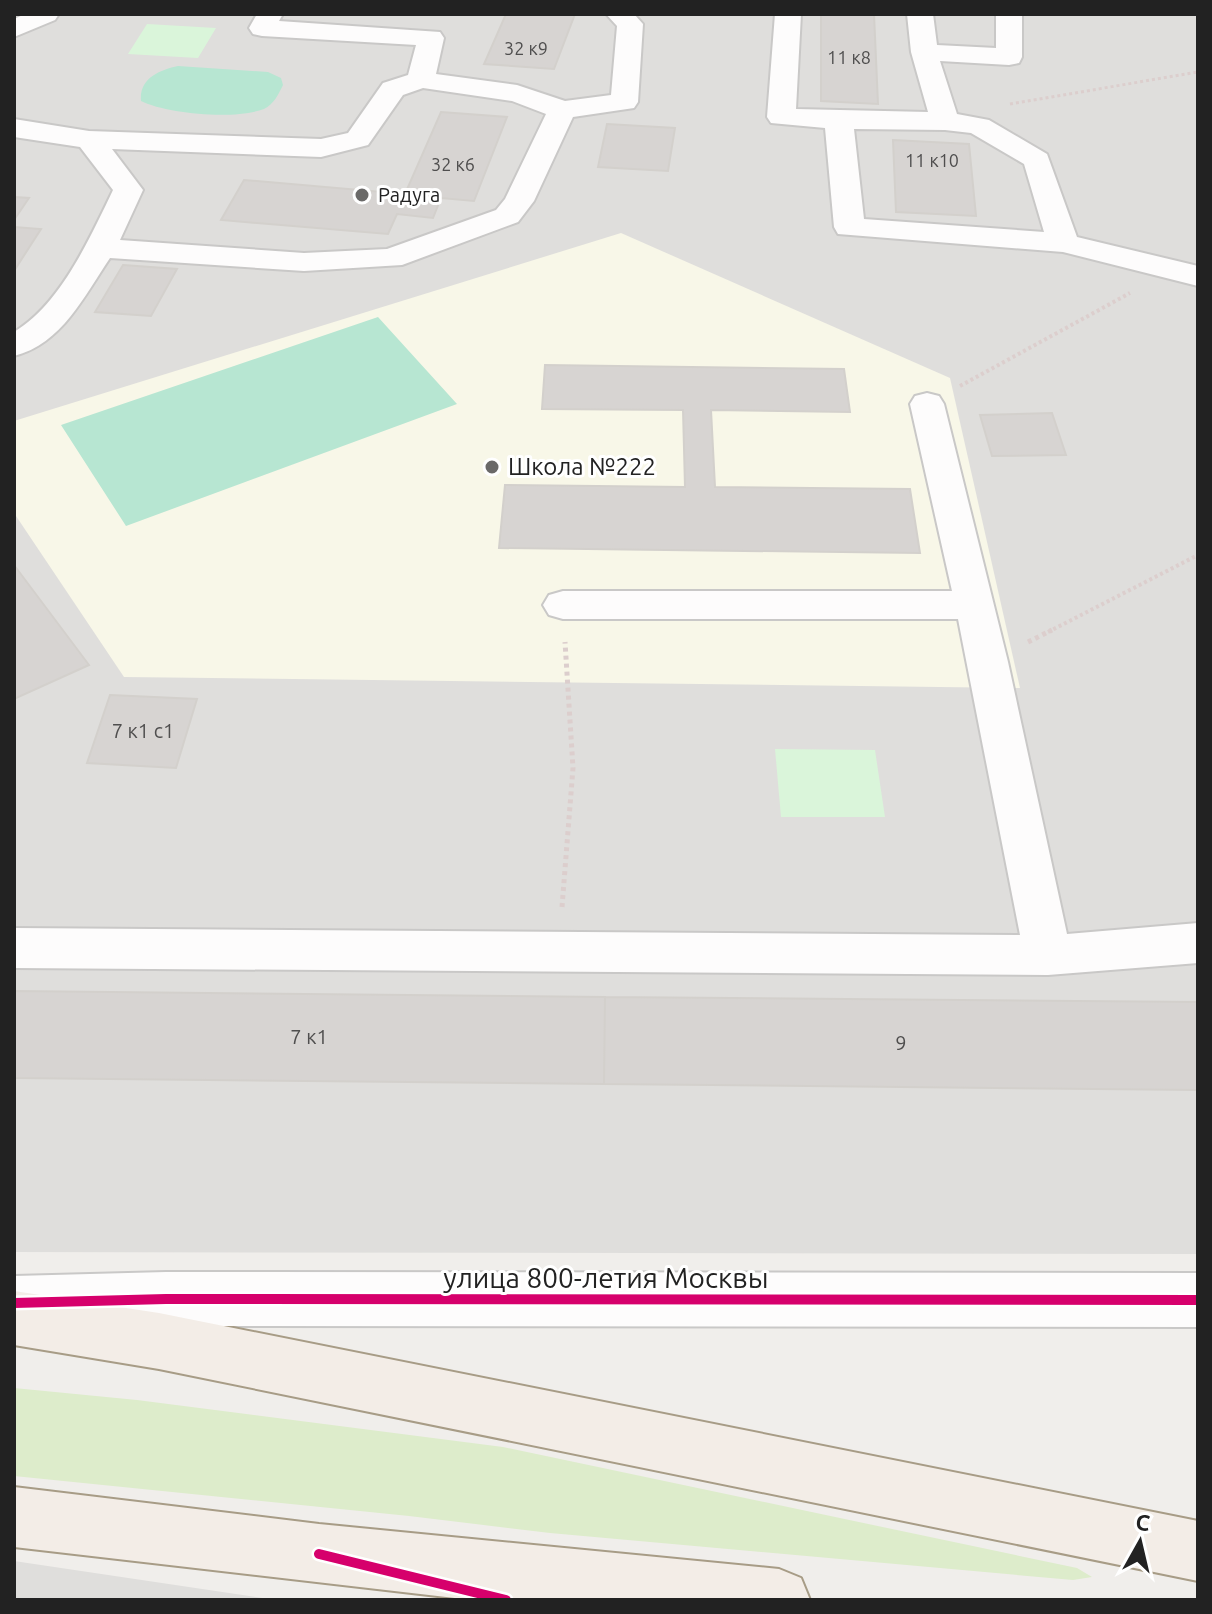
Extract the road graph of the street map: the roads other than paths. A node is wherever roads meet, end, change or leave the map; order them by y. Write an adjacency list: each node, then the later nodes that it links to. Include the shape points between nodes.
1 (46, 14): 8 (street)
2 (270, 14): 7 (street, via 262,28)
3 (619, 14): 11 (street, via 630,24 624,102)
4 (788, 14): 13 (street, via 781,117)
5 (920, 14): 9 (street)
6 (1009, 14): 9 (street, via 1009,57)
7 (352, 23): 10 (street, via 431,38)
8 (14, 29)
9 (924, 52): 12 (street)
10 (421, 80): 11 (street, via 517,93); 15 (street, via 393,89 358,139 321,148)
11 (562, 110): 17 (street, via 507,216 391,258 304,262)
12 (944, 119): 13 (street); 16 (street, via 979,126 1037,160)
13 (839, 120): 16 (street, via 849,227)
14 (14, 128): 15 (street)
15 (89, 140): 17 (street, via 128,190)
16 (1063, 243): 18 (street)
17 (101, 248): 19 (street, via 46,327)
18 (1186, 273)
19 (14, 346)
20 (927, 404): 22 (street)
21 (563, 605): 22 (street)
22 (975, 605): 25 (street)
23 (1198, 943): 25 (street)
24 (14, 948): 25 (street)
25 (1048, 955)
26 (1198, 1300): 27 (street, улица 800-летия Москвы)
27 (14, 1303)
28 (14, 1318): 30 (main road, via 159,1341)
29 (14, 1517): 31 (main road)
30 (1198, 1551)
31 (319, 1554): 32 (street); 33 (main road)
32 (506, 1600)
33 (779, 1600)

